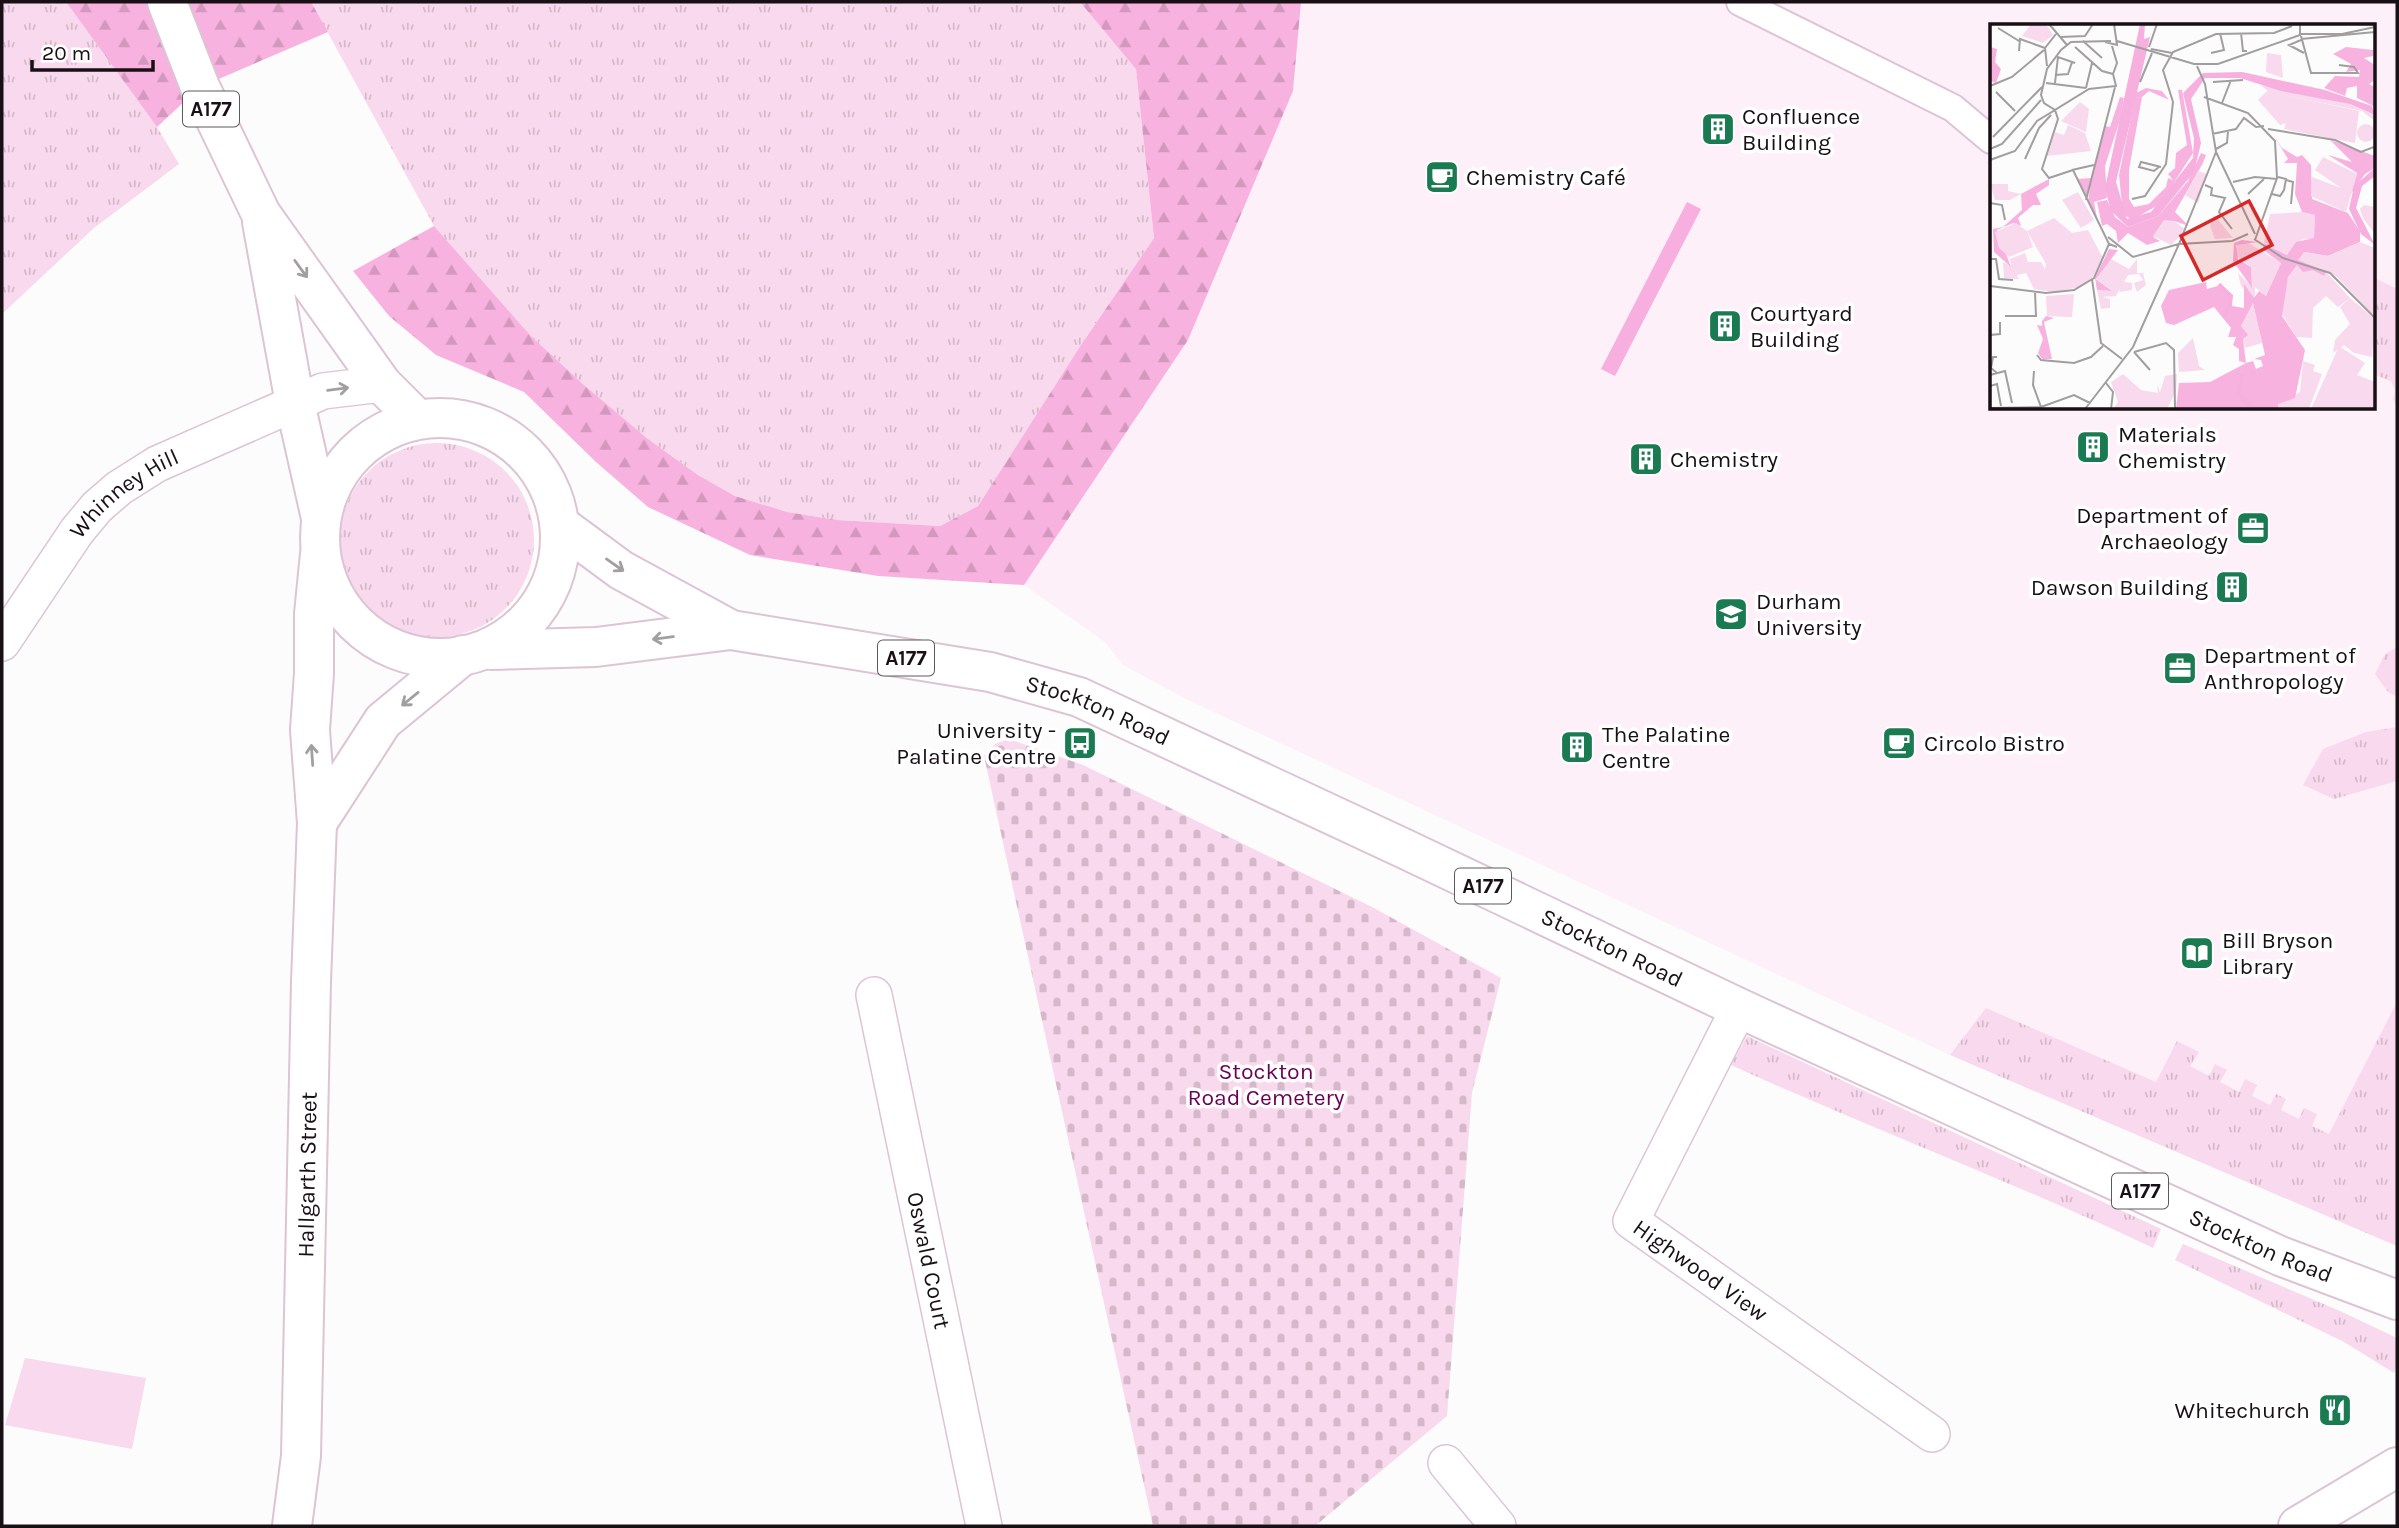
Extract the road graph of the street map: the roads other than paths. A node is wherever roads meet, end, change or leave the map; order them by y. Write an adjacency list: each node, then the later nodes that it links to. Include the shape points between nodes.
1 (167, 2): 4 (main road, A177, via 200,87)
2 (1740, 2): 3 (street, via 1953,108)
3 (1990, 139)
4 (261, 214): 5 (main road, A177, one-way to 5); 6 (main road, A177)
5 (382, 384): 6 (street, Whinney Hill, one-way to 5, via 323,391); 7 (main road, A177)
6 (295, 402): 9 (main road, A177); 11 (street, Whinney Hill, via 158,464 119,488 77,531)
7 (416, 418): 8 (main road, via 456,418 495,430 527,454 550,486); 9 (main road, via 382,431 353,453 331,483)
8 (560, 524): 10 (main road, Stockton Road / A177, one-way to 10, via 621,570); 12 (main road, via 558,561 545,596 523,625)
9 (320, 536): 12 (main road, via 333,593 358,626 393,648 428,660); 13 (main road, Hallgarth Street, one-way to 9, via 310,730)
10 (731, 630): 12 (main road, Stockton Road, one-way to 12, via 596,647); 15 (main road, Stockton Road / A177, via 990,672 1079,697)
11 (2, 643)
12 (477, 653): 13 (main road, one-way to 13, via 383,721)
13 (317, 822): 20 (main road, Hallgarth Street, via 300,1456)
14 (874, 995): 21 (street, Oswald Court)
15 (1739, 1008): 16 (main road, Stockton Road / A177, via 2280,1256); 17 (street, Highwood View, via 1631,1221)
16 (2397, 1300)
17 (1932, 1434)
18 (1446, 1463): 22 (street)
19 (2397, 1467): 23 (main road)
20 (292, 1526)
21 (984, 1526)
22 (1498, 1526)
23 (2298, 1526)

